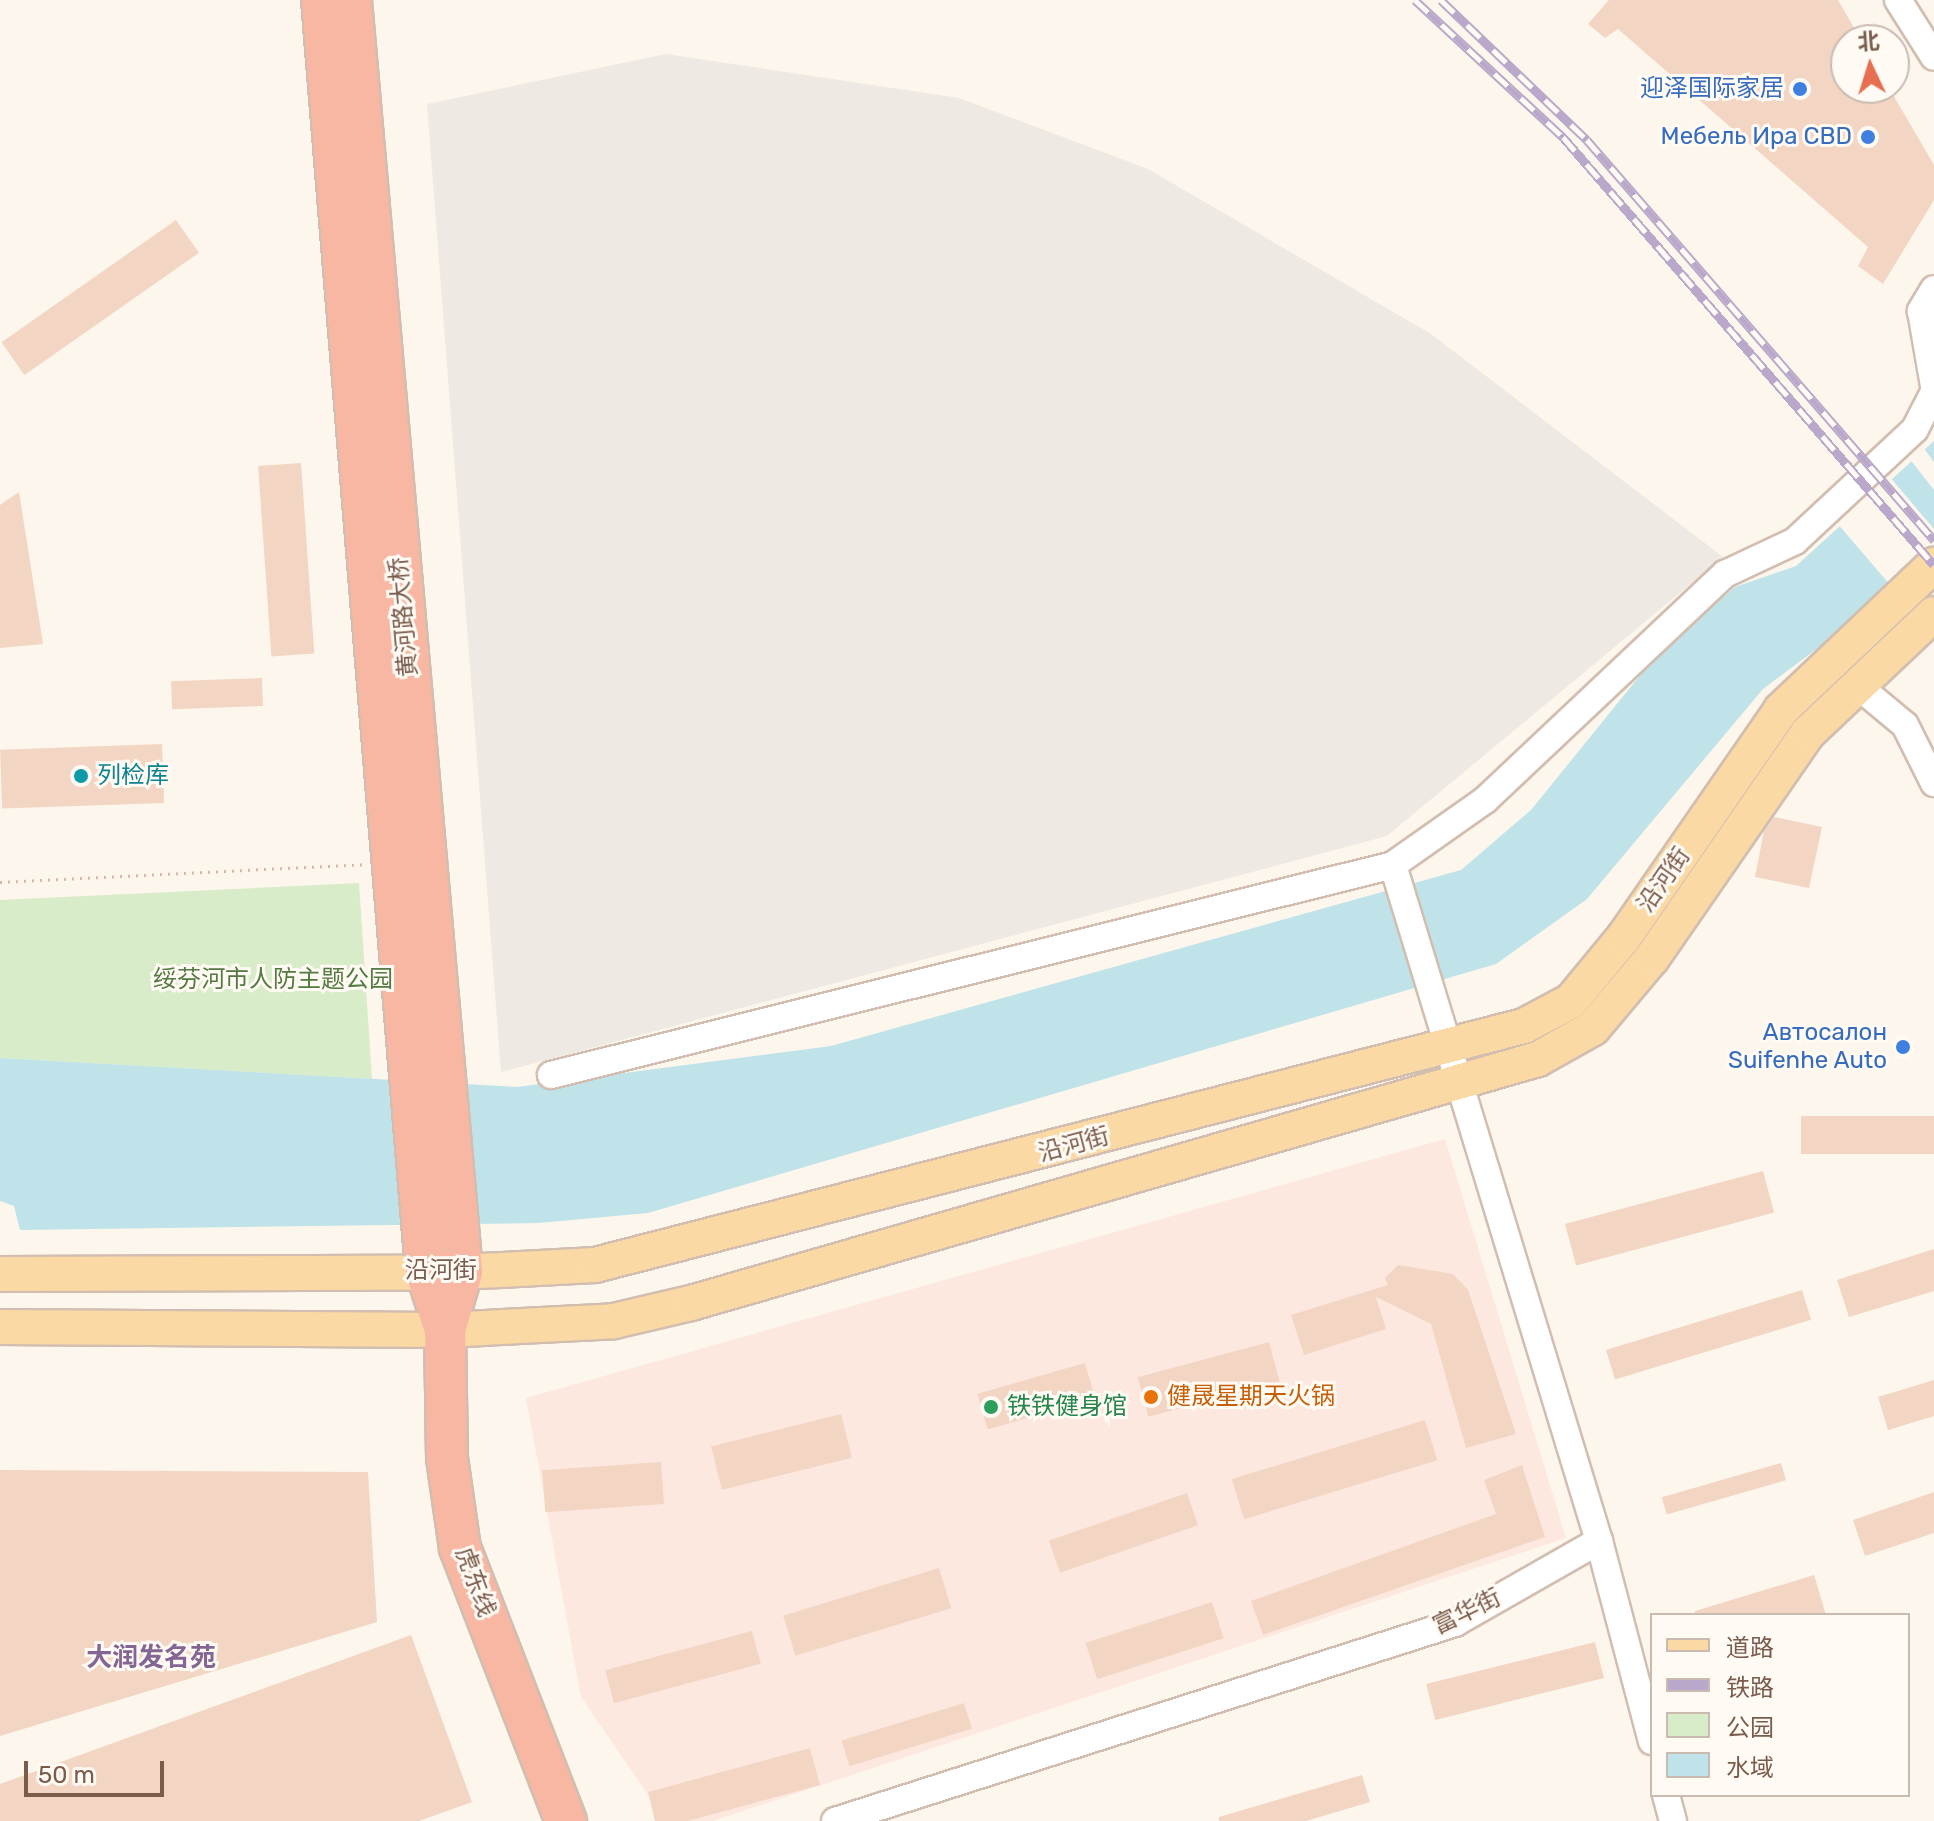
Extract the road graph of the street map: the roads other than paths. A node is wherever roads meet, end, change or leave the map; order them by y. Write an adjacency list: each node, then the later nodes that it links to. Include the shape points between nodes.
1 (322, 0): 16 (highway, 黄河路大桥, via 393,863)
2 (351, 0): 16 (highway, 黄河路大桥)
3 (1898, 0): 4 (street)
4 (1934, 57)
5 (1934, 289): 6 (street, via 1921,311)
6 (1934, 386)
7 (1934, 392): 12 (street, via 1915,429 1795,541 1725,574 1485,800)
8 (1934, 565): 13 (main road, 沿河街, via 1781,710 1624,937 1571,1001 1524,1026)
9 (1934, 614): 10 (main road, 沿河街)
10 (1858, 686): 11 (street, via 1905,725); 15 (main road, 沿河街, via 1808,733 1652,958 1593,1028 1538,1059)
11 (1934, 783)
12 (1393, 865): 13 (street); 14 (street)
13 (1451, 1047): 15 (street); 16 (main road, 沿河街, via 638,1258 558,1268)
14 (551, 1075)
15 (1462, 1084): 19 (main road, 沿河街, via 691,1303 614,1321); 20 (street)
16 (442, 1253): 17 (main road, 沿河街); 19 (highway, 虎东线)
17 (0, 1274)
18 (0, 1327): 19 (main road, 沿河街)
19 (445, 1330): 23 (highway, 虎东线, via 447,1458 460,1548)
20 (1599, 1541): 21 (street); 24 (street, 富华街, via 1455,1623)
21 (1650, 1733)
22 (1667, 1797): 25 (street)
23 (566, 1821)
24 (835, 1821)
25 (1673, 1821)

